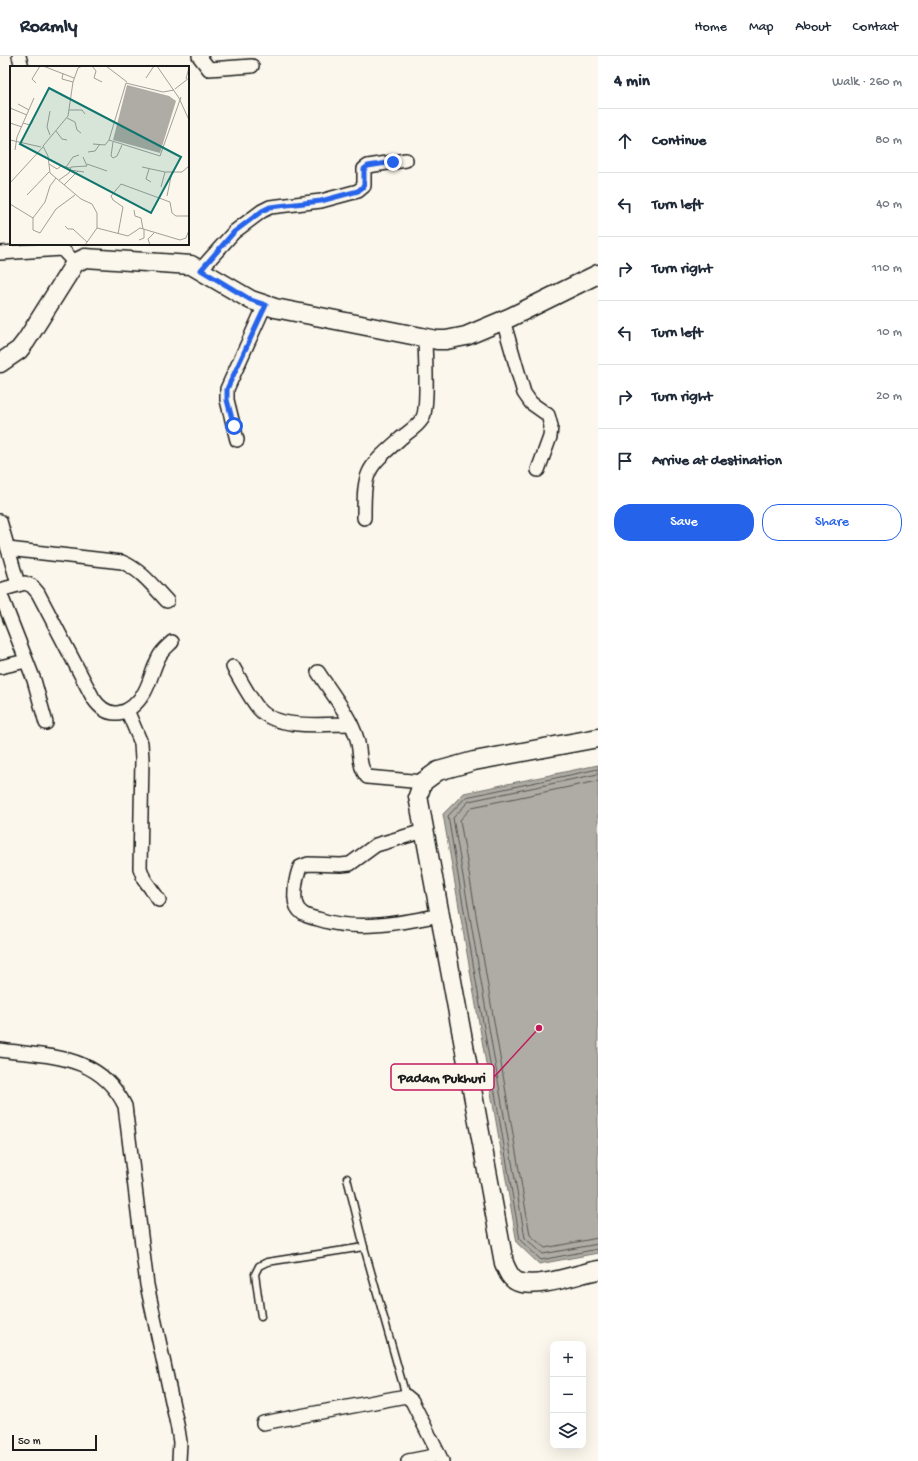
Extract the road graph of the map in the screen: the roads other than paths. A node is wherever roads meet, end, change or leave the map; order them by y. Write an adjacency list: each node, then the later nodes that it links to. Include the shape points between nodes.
1 (19, 56): 3 (street)
2 (199, 56): 4 (street, via 209,69)
3 (22, 66)
4 (252, 66)
5 (406, 160): 9 (street, via 368,166 363,174 364,186 358,191 321,201 270,207 262,211 234,232)
6 (61, 246): 7 (street); 8 (street)
7 (0, 253)
8 (75, 263): 9 (street, via 85,258 185,264); 14 (street, via 26,341 19,350)
9 (201, 270): 11 (street, via 251,300)
10 (598, 274): 12 (street)
11 (266, 305): 13 (street); 15 (street, via 227,389 227,400)
12 (503, 320): 13 (street, via 458,338); 16 (street, via 524,393 531,403 548,415 551,426 550,437)
13 (424, 338): 17 (street, via 426,405 422,419 375,461 367,473)
14 (0, 363)
15 (238, 440)
16 (538, 470)
17 (364, 518)
18 (0, 521): 19 (street)
19 (8, 549): 20 (street); 22 (street, via 122,562 134,567)
20 (18, 584): 21 (street); 28 (street, via 25,583 38,592 98,707 112,714)
21 (0, 592): 24 (street)
22 (167, 601)
23 (172, 642): 28 (street, via 160,655 144,693)
24 (26, 661): 25 (street); 29 (street)
25 (0, 667)
26 (233, 667): 30 (street, via 259,710 270,719 281,723)
27 (318, 672): 30 (street)
28 (127, 710): 34 (street, via 140,743 142,759 140,868 144,879)
29 (46, 723)
30 (351, 724): 32 (street, via 366,777)
31 (598, 738): 32 (street, via 474,761 438,771)
32 (423, 782): 33 (street, via 418,796)
33 (424, 831): 35 (street); 35 (street, via 376,845 350,864 308,864 300,868 295,898 297,908 304,915 333,924 375,925 411,921)
34 (159, 900)
35 (440, 914): 39 (street, via 506,1269 517,1282 529,1283)
36 (0, 1050): 44 (street, via 86,1065 110,1083 125,1106 147,1285 178,1429)
37 (347, 1178): 38 (lane)
38 (364, 1247): 40 (lane, via 267,1262 259,1266 255,1274); 41 (lane)
39 (598, 1270)
40 (261, 1317)
41 (406, 1396): 42 (street); 43 (street, via 412,1401)
42 (263, 1423)
43 (440, 1458): 45 (street)
44 (180, 1461)
45 (408, 1461)

